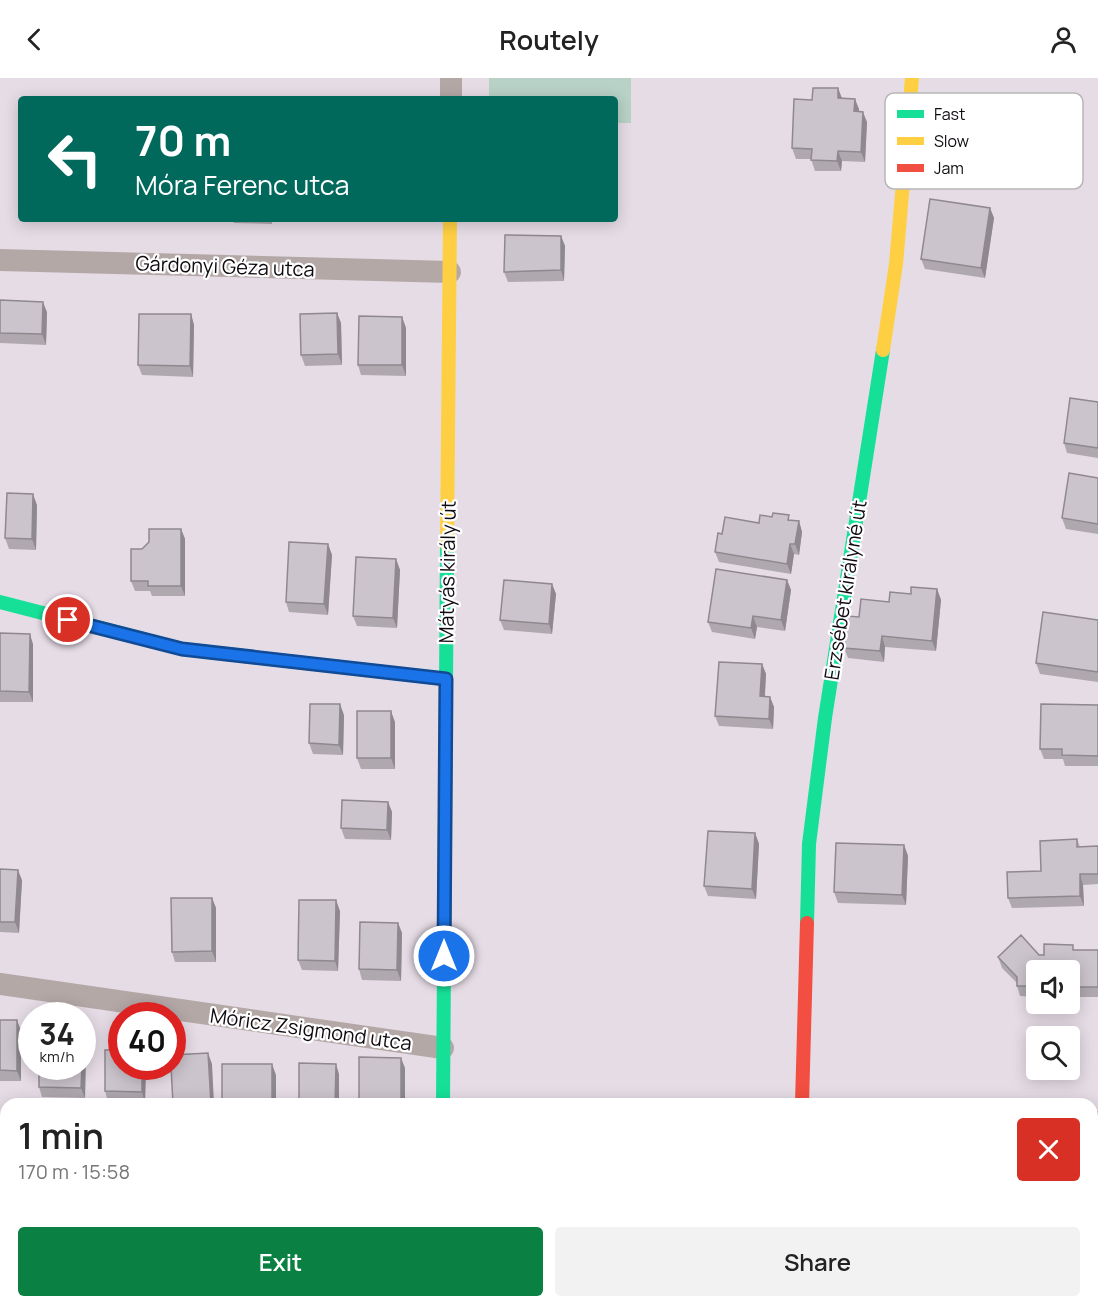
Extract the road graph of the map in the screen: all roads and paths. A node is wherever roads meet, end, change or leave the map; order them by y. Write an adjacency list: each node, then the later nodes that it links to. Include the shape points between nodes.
1 (451, 78): 4 (street)
2 (912, 78): 3 (street, Erzsébet királyné út)
3 (911, 93)
4 (451, 96)
5 (902, 189): 14 (street, Erzsébet királyné út, via 896,264 809,844)
6 (450, 222): 8 (street, Mátyás király út)
7 (0, 260): 8 (street, Gárdonyi Géza utca)
8 (450, 272): 10 (street, Mátyás király út)
9 (0, 602): 10 (street, via 182,649)
10 (446, 679): 12 (street, Mátyás király út)
11 (0, 984): 12 (street, Móricz Zsigmond utca)
12 (443, 1048): 13 (street, Mátyás király út)
13 (443, 1098)
14 (802, 1098)

